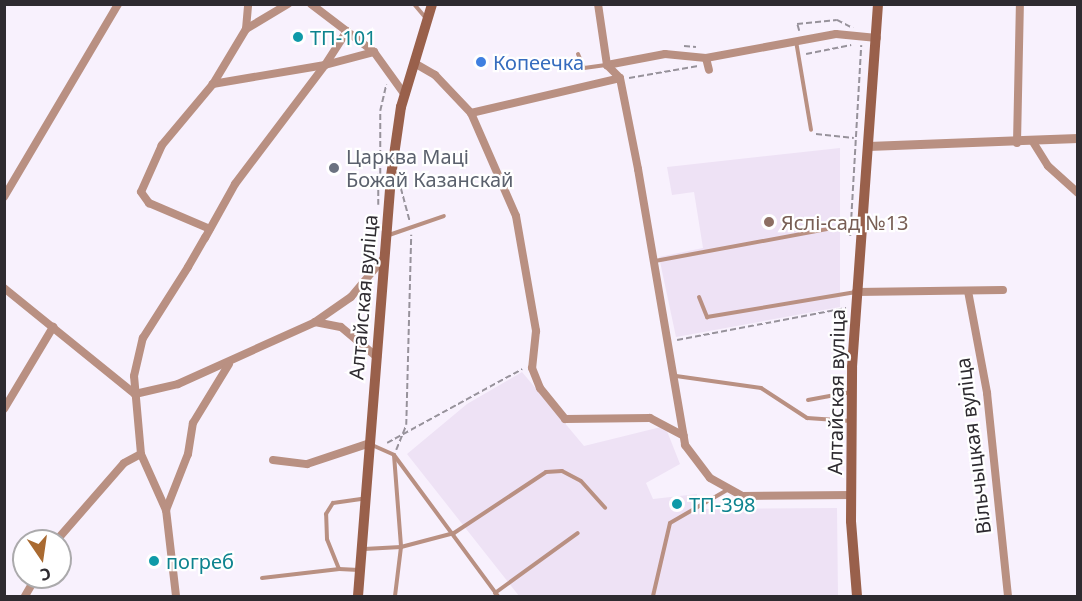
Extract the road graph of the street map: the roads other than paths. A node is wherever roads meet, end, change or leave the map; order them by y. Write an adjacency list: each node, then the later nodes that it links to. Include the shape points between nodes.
1 (117, 4): 32 (street)
2 (248, 4): 11 (street)
3 (288, 4): 11 (street)
4 (311, 4): 12 (street)
5 (414, 4): 10 (lane)
6 (432, 4): 10 (main road, Алтайская вуліца)
7 (598, 4): 20 (street)
8 (878, 4): 14 (main road, Алтайская вуліца)
9 (1020, 4): 29 (street)
10 (428, 20): 18 (main road, Алтайская вуліца)
11 (246, 29): 23 (street)
12 (348, 31): 15 (street); 19 (street)
13 (798, 38): 14 (street, via 836,34 862,40); 17 (street); 26 (lane)
14 (877, 38): 30 (main road, Алтайская вуліца)
15 (374, 52): 19 (street); 24 (street)
16 (578, 54): 20 (lane, via 585,68)
17 (703, 55): 20 (street, via 665,54); 21 (street)
18 (416, 64): 24 (main road, Алтайская вуліца); 25 (street, via 435,75)
19 (325, 65): 23 (street); 35 (street, via 236,184)
20 (607, 65): 22 (street)
21 (709, 70)
22 (620, 78): 25 (street); 38 (street)
23 (213, 84): 35 (street, via 162,145 141,192 148,203)
24 (405, 95): 36 (main road, Алтайская вуліца, via 391,176)
25 (471, 112): 54 (street, via 516,216 536,331 532,368 565,419 650,418)
26 (813, 131)
27 (1077, 138): 28 (street)
28 (1033, 142): 29 (street); 31 (street, via 1048,166)
29 (1017, 143): 30 (street)
30 (868, 146): 42 (main road, Алтайская вуліца)
31 (1077, 193)
32 (4, 197)
33 (444, 216): 36 (lane)
34 (827, 228): 38 (lane)
35 (210, 229): 50 (street, via 143,338)
36 (386, 236): 37 (main road, Алтайская вуліца)
37 (383, 259): 44 (street, via 351,297); 46 (main road, Алтайская вуліца)
38 (655, 261): 48 (street)
39 (4, 288): 45 (street)
40 (1004, 290): 41 (street)
41 (968, 291): 42 (street); 78 (street, Вільчыцкая вуліца, via 987,393)
42 (856, 292): 43 (lane, via 707,317); 49 (main road, Алтайская вуліца)
43 (699, 297)
44 (315, 322): 46 (street, via 341,327); 47 (street)
45 (53, 327): 50 (street); 52 (street)
46 (377, 357): 55 (main road, Алтайская вуліца)
47 (229, 364): 50 (street); 63 (street, via 193,423 188,454)
48 (676, 376): 53 (lane, via 761,388 807,418); 54 (street)
49 (852, 392): 51 (lane); 53 (main road, Алтайская вуліца)
50 (135, 394): 56 (street)
51 (808, 400)
52 (4, 409)
53 (852, 421): 60 (main road, Алтайская вуліца)
54 (684, 436): 59 (street, via 710,478)
55 (367, 444): 57 (lane, via 382,446); 58 (street, via 307,464); 61 (main road, Алтайская вуліца)
56 (141, 454): 63 (street); 64 (street, via 108,480)
57 (394, 454): 65 (lane); 67 (lane)
58 (273, 460)
59 (727, 490): 60 (street, Алтайская вуліца, via 742,496); 76 (lane, via 670,523)
60 (852, 495): 77 (main road, Алтайская вуліца)
61 (364, 499): 68 (main road, Алтайская вуліца); 69 (lane, via 341,500 328,507 327,539)
62 (605, 508): 65 (lane, via 581,481 562,471 546,472)
63 (166, 510): 73 (street)
64 (66, 529)
65 (454, 532): 67 (lane); 72 (lane)
66 (578, 533): 72 (lane)
67 (401, 548): 68 (lane); 75 (lane)
68 (362, 549): 70 (main road, Алтайская вуліца)
69 (339, 568): 70 (lane); 71 (lane)
70 (360, 570): 74 (main road, Алтайская вуліца)
71 (262, 578)
72 (497, 595)
73 (176, 597)
74 (358, 597)
75 (395, 597)
76 (653, 597)
77 (857, 597)
78 (1008, 597)

